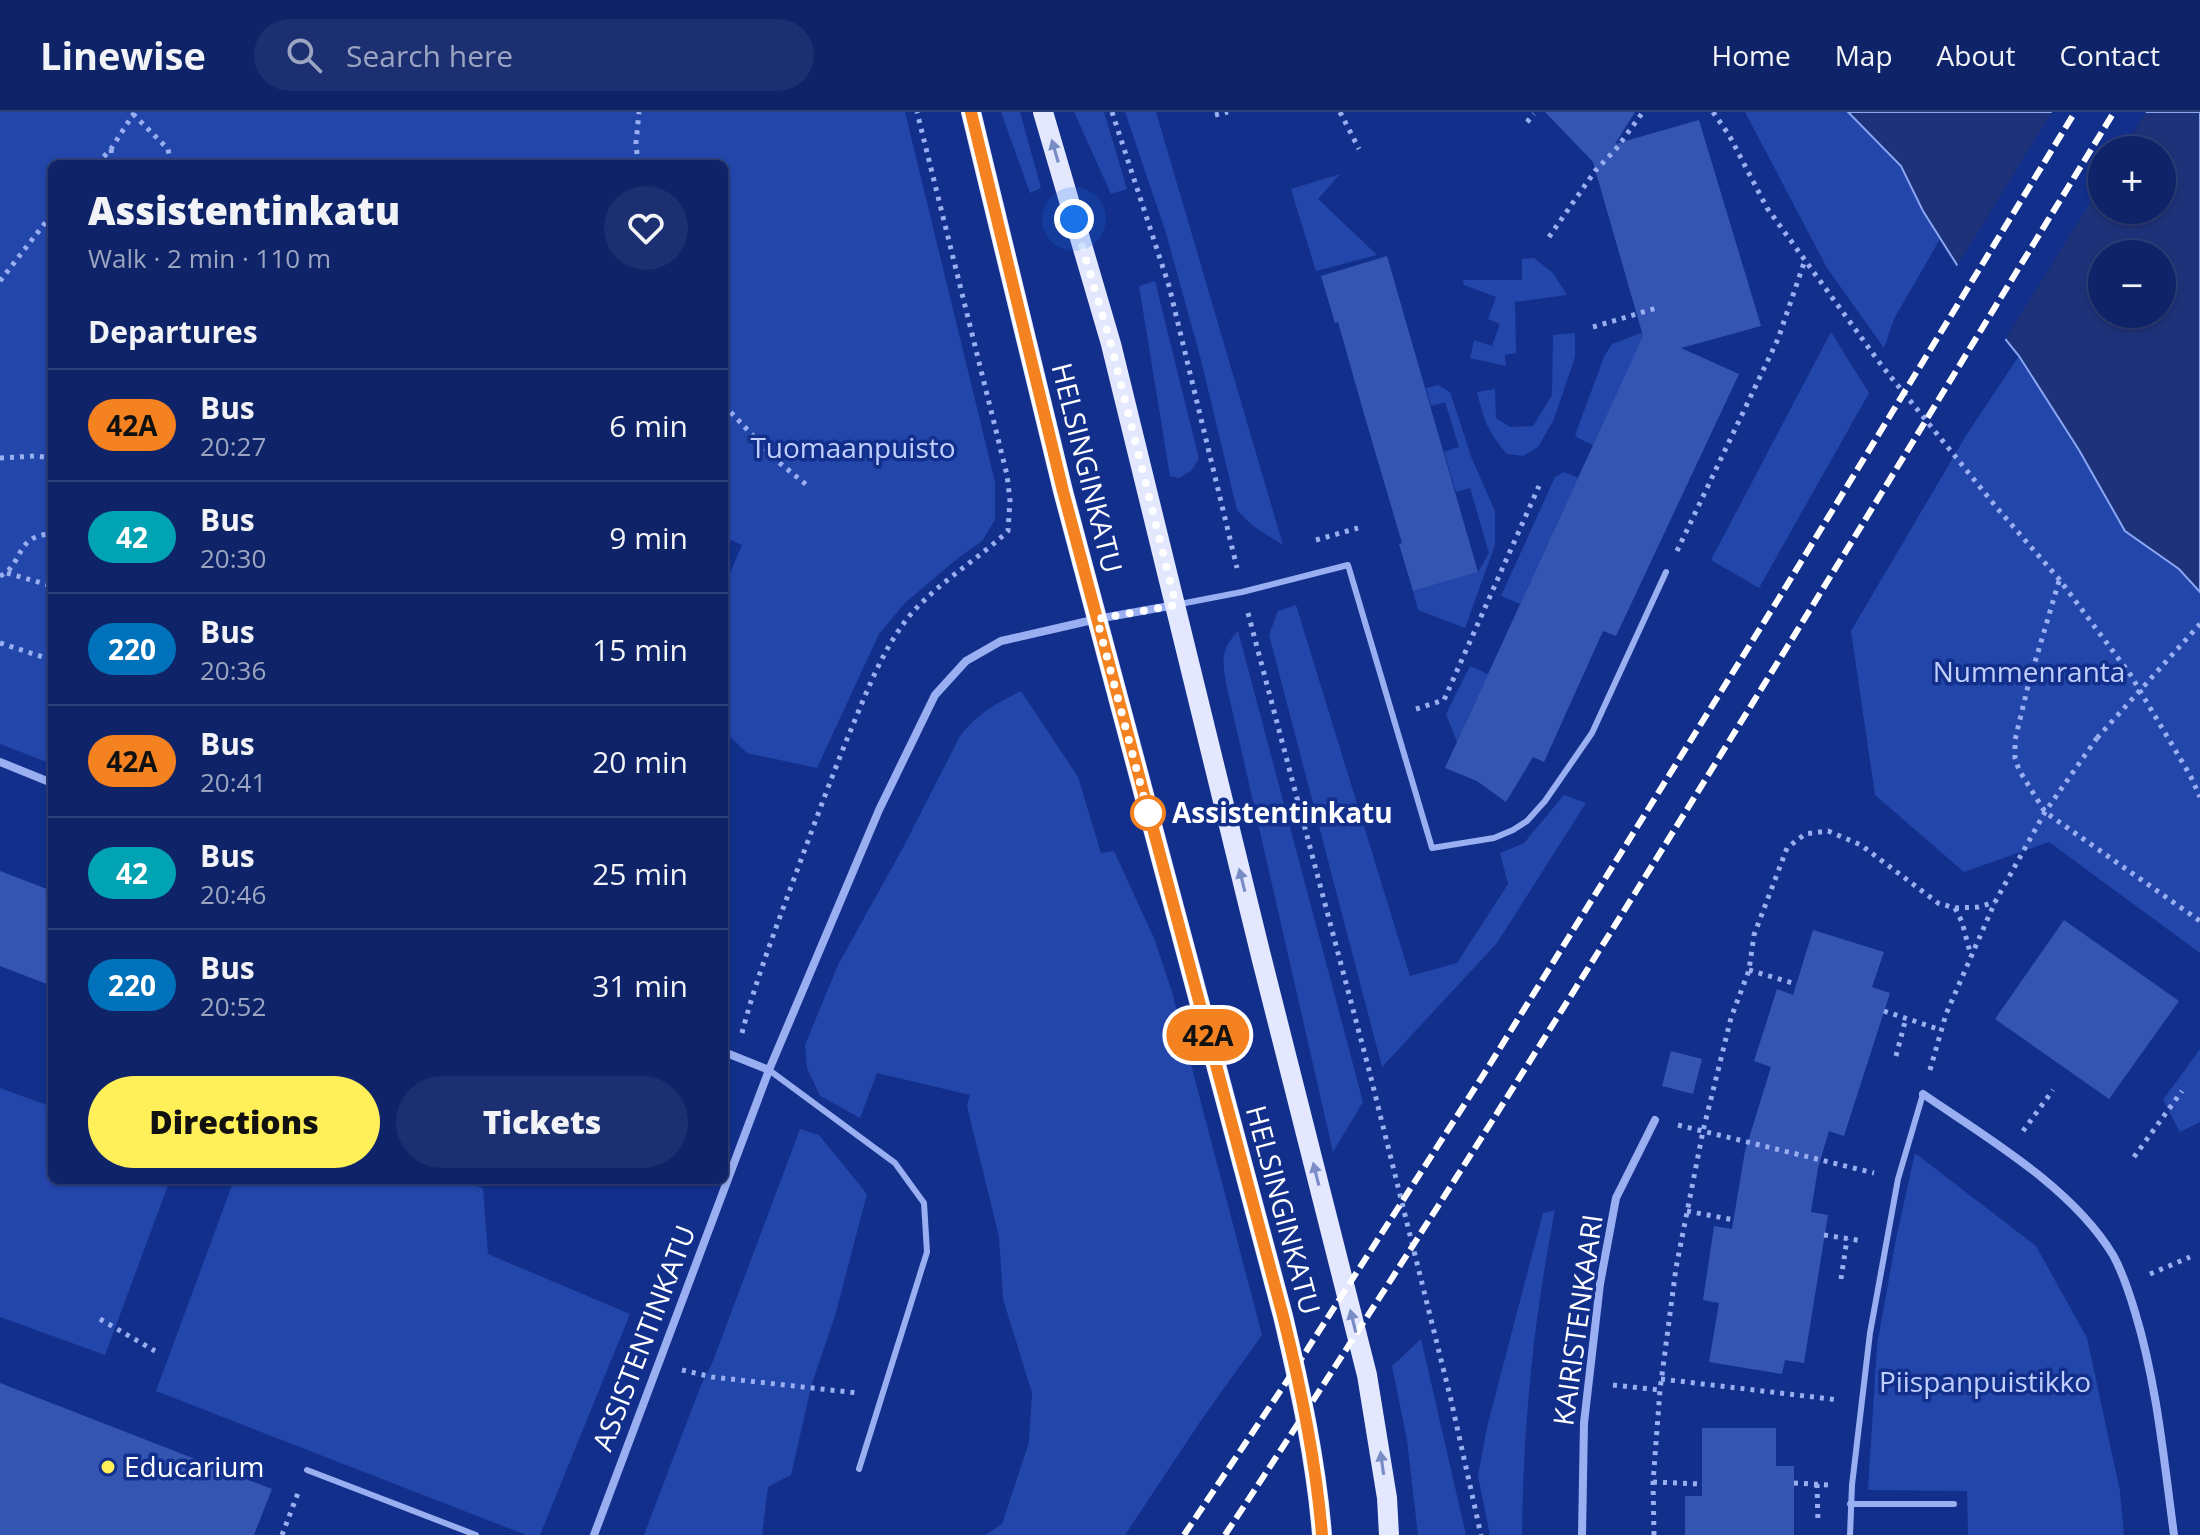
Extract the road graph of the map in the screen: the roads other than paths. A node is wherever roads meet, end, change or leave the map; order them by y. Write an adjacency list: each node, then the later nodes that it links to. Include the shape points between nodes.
1 (971, 112): 5 (main road, HELSINGINKATU)
2 (1043, 112): 4 (main road, HELSINGINKATU, one-way to 2, via 1111,344)
3 (1666, 572): 4 (lane, via 1592,733 1545,801 1527,821 1494,838 1432,848 1348,565)
4 (1176, 605): 5 (street, ASSISTENTINKATU); 21 (main road, HELSINGINKATU, one-way to 4, via 1371,1392)
5 (1097, 619): 9 (street, ASSISTENTINKATU, via 1001,641 966,661 935,695 879,810); 20 (main road, HELSINGINKATU, via 1283,1316 1311,1439)
6 (0, 762): 7 (street)
7 (48, 781)
8 (728, 1054): 9 (street)
9 (769, 1070): 12 (street, ASSISTENTINKATU); 14 (lane, via 895,1163 924,1203 927,1252)
10 (1923, 1094): 16 (lane, via 1898,1179 1870,1333); 24 (street, via 2027,1166 2072,1206 2113,1255 2127,1283 2152,1377)
11 (1655, 1120): 22 (street, KAIRISTENKAARI, via 1616,1198 1600,1284 1584,1423)
12 (728, 1178)
13 (726, 1184): 19 (street, ASSISTENTINKATU)
14 (859, 1469)
15 (307, 1470): 18 (lane)
16 (1850, 1504): 17 (lane); 23 (lane)
17 (1954, 1504)
18 (476, 1535)
19 (594, 1535)
20 (1322, 1535)
21 (1389, 1535)
22 (1582, 1535)
23 (1850, 1535)
24 (2174, 1535)

